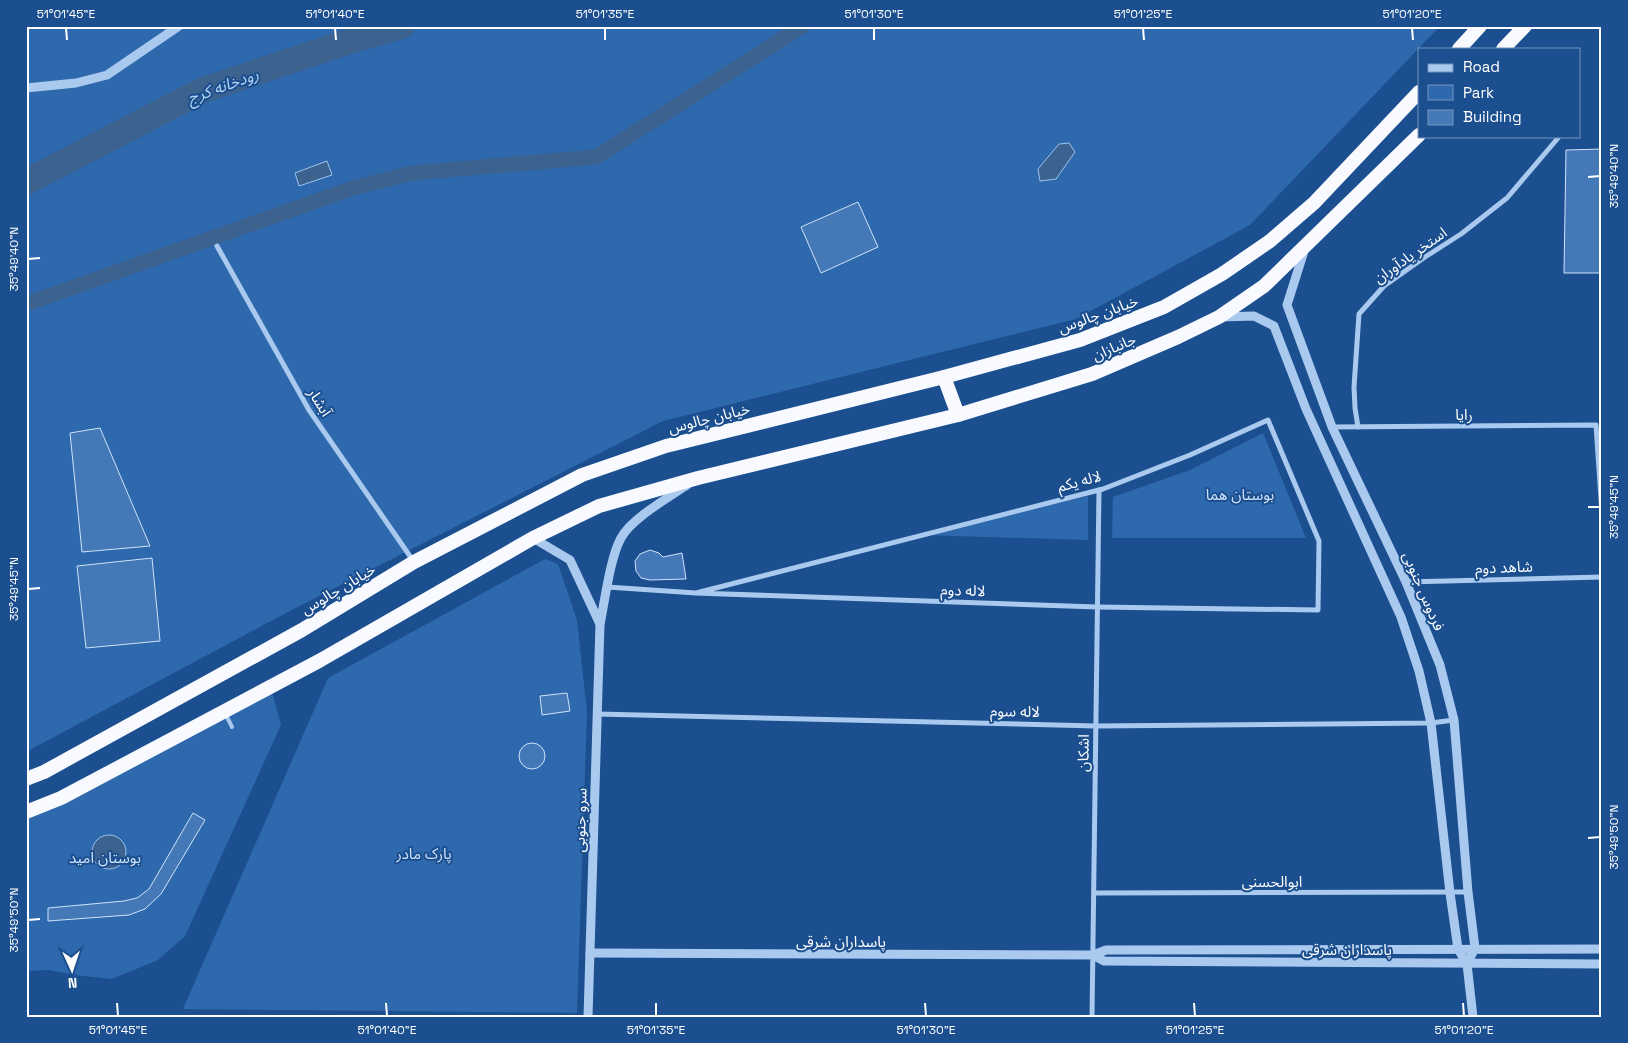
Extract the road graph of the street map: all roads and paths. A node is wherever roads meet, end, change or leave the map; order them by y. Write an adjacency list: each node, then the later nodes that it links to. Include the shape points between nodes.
1 (179, 26): 6 (street, via 107,74 76,83)
2 (1480, 26): 4 (highway)
3 (1525, 27): 5 (highway)
4 (1460, 48)
5 (1504, 48)
6 (26, 88)
7 (1418, 93): 13 (highway, خیابان چالوس, via 1314,203 1270,241 1222,274 1164,307 1080,340)
8 (1418, 136): 11 (highway, جانبازان)
9 (1558, 138): 16 (street, استخر یادآوران, via 1507,198 1462,234 1384,286 1359,314 1354,387)
10 (217, 246): 21 (street, آبشار, via 309,410)
11 (1305, 247): 12 (highway, جانبازان, via 1264,286); 15 (street, فردوس جنوبی, via 1287,305)
12 (1219, 317): 14 (highway, جانبازان, via 1092,374); 32 (street, فردوس جنوبی, via 1254,316 1274,326 1306,409 1401,617 1419,671)
13 (944, 377): 14 (highway); 21 (highway, خیابان چالوس, via 666,446 600,468)
14 (958, 415): 17 (highway, جانبازان)
15 (1332, 427): 16 (street, رایا); 23 (street, فردوس جنوبی)
16 (1358, 427): 19 (street, رایا, via 1596,425)
17 (698, 478): 20 (highway, via 599,506); 24 (street, سرو جنوبی, via 642,515 621,537)
18 (1099, 490): 25 (street, لاله یکم); 26 (street, اشکان); 27 (street, لاله یکم, via 1268,420 1319,541)
19 (1602, 514)
20 (533, 538): 28 (street, via 570,560); 29 (highway, via 319,661)
21 (414, 562): 35 (highway, خیابان چالوس, via 302,630)
22 (1602, 577): 23 (street, شاهد دوم)
23 (1406, 582): 31 (street, فردوس جنوبی, via 1440,665)
24 (607, 587): 25 (street, لاله دوم); 28 (street, سرو جنوبی)
25 (696, 593): 26 (street, لاله دوم)
26 (1097, 607): 27 (street, لاله دوم); 33 (street, اشکان)
27 (1318, 610)
28 (600, 624): 30 (street, سرو جنوبی)
29 (224, 711): 34 (lane); 36 (highway, via 61,798)
30 (598, 714): 33 (street, لاله سوم); 43 (street, سرو جنوبی)
31 (1454, 720): 32 (street, لاله سوم); 37 (street, فردوس جنوبی)
32 (1431, 723): 33 (street, لاله سوم); 39 (street, فردوس جنوبی)
33 (1096, 726): 38 (street, اشکان)
34 (232, 727)
35 (26, 779)
36 (26, 812)
37 (1468, 892): 39 (street, ابوالحسنی); 40 (street, فردوس جنوبی)
38 (1094, 893): 39 (street, ابوالحسنی); 44 (street, اشکان)
39 (1450, 893): 42 (street, فردوس جنوبی)
40 (1475, 948): 41 (street, پاسداران شرقی); 42 (street, پاسداران شرقی); 45 (street)
41 (1602, 948)
42 (1458, 949): 44 (street, پاسداران شرقی, via 1106,950); 45 (street, فردوس جنوبی)
43 (590, 953): 44 (street, پاسداران شرقی); 47 (street, سرو جنوبی)
44 (1093, 955): 45 (street, پاسداران شرقی, via 1104,961); 48 (street, اشکان)
45 (1467, 964): 46 (street, پاسداران شرقی); 49 (street, فردوس جنوبی)
46 (1602, 964)
47 (588, 1017)
48 (1092, 1017)
49 (1473, 1017)

